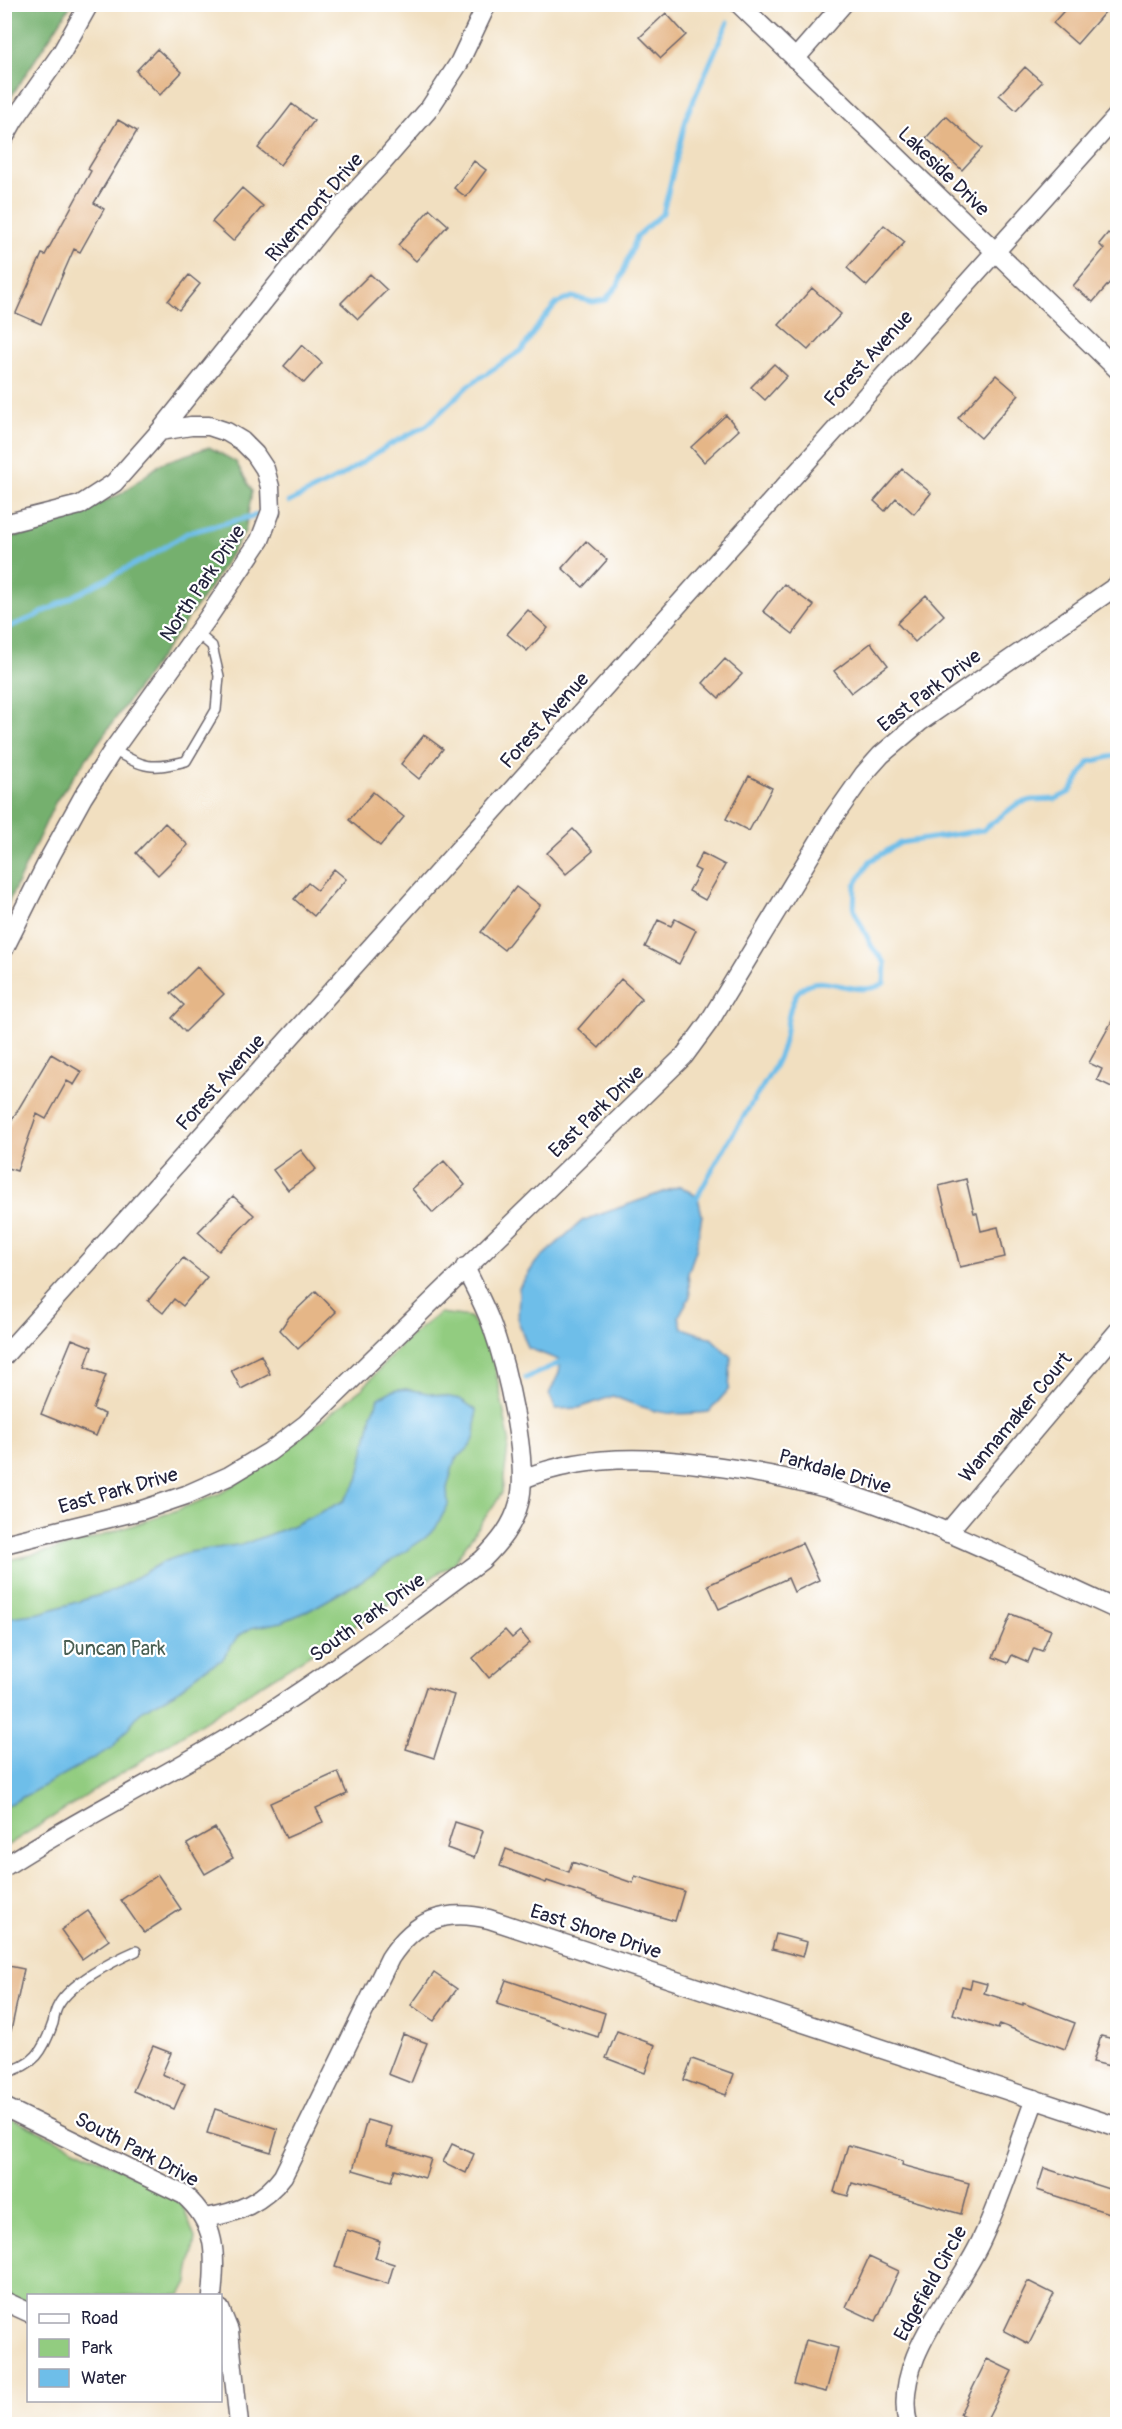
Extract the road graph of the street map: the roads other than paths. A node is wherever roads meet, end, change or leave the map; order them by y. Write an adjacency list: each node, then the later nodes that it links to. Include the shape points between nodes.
1 (89, 4): 7 (street)
2 (487, 4): 10 (street, Rivermont Drive, via 459,63 429,109 327,222)
3 (739, 4): 5 (street, Lakeside Drive)
4 (843, 4): 5 (street)
5 (795, 59): 8 (street, Lakeside Drive)
6 (1118, 115): 8 (street, Forest Avenue)
7 (4, 138)
8 (995, 251): 9 (street, Lakeside Drive); 18 (street, Forest Avenue)
9 (1118, 370)
10 (160, 431): 11 (street, via 114,483 98,495 80,505); 13 (street, North Park Drive, via 209,426 227,432 255,454 270,487 271,511 260,540)
11 (4, 524)
12 (1118, 585): 16 (street, East Park Drive, via 921,721 881,755 833,818 709,1022 684,1056)
13 (197, 633): 14 (street, North Park Drive); 14 (lane, via 212,646 219,676 216,710 186,761 160,768 144,766)
14 (113, 750): 15 (street, North Park Drive, via 51,855)
15 (4, 949)
16 (465, 1267): 19 (street, South Park Drive, via 492,1326 509,1388); 21 (street, East Park Drive, via 341,1392 269,1452 186,1496)
17 (1118, 1330): 20 (street, Wannamaker Court)
18 (4, 1356)
19 (523, 1479): 20 (street, Parkdale Drive, via 568,1464 608,1460 677,1461 743,1469 871,1502); 23 (street, South Park Drive, via 512,1524 499,1544 348,1660 229,1737)
20 (947, 1533): 22 (street, Parkdale Drive)
21 (4, 1544)
22 (1118, 1610)
23 (4, 1867)
24 (136, 1951): 25 (lane, via 109,1963 68,1992 57,2007 41,2054 25,2066)
25 (4, 2073)
26 (1035, 2099): 28 (street, East Shore Drive); 29 (street, East Shore Drive, via 489,1919 451,1915 415,1929 400,1942 273,2190 244,2208); 35 (street, Edgefield Circle, via 982,2239 911,2366 906,2391)
27 (4, 2108): 29 (street, South Park Drive, via 184,2195)
28 (1118, 2127)
29 (205, 2218): 30 (street, South Park Drive, via 214,2250)
30 (212, 2294)
31 (4, 2301): 32 (street)
32 (27, 2312)
33 (222, 2314): 34 (street, via 229,2331)
34 (239, 2424)
35 (908, 2424)

